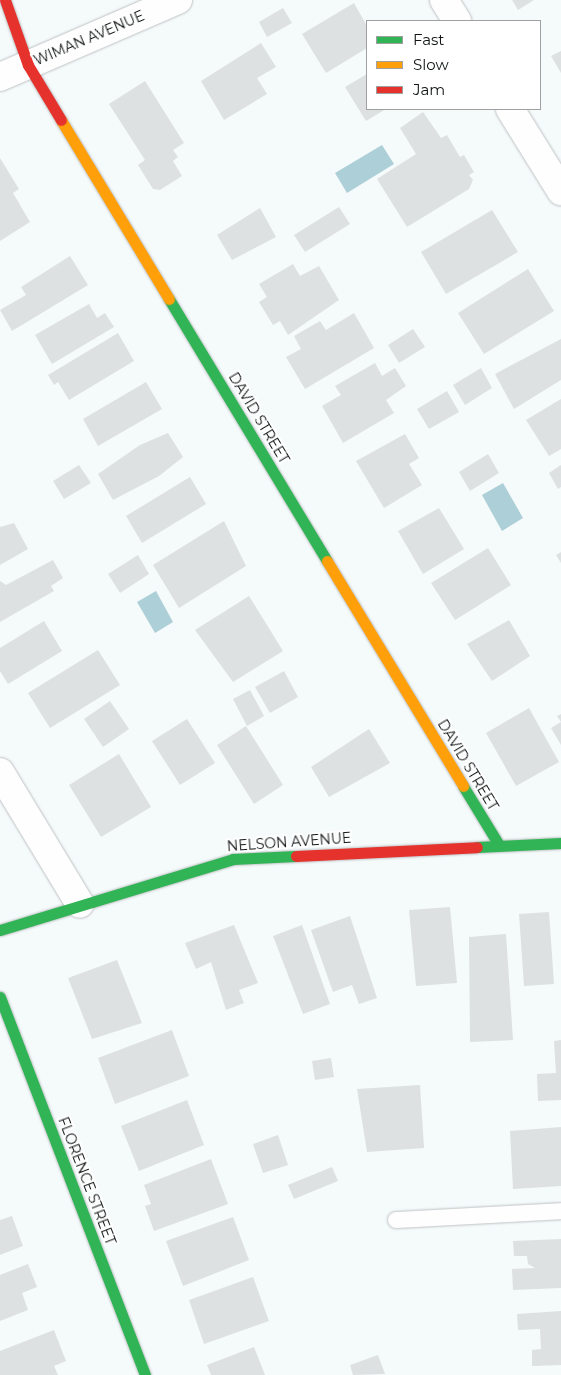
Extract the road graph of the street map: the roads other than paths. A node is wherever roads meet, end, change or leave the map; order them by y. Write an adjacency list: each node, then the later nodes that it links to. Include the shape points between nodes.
1 (5, 0): 5 (street, DAVID STREET)
2 (178, 0): 5 (street, WIMAN AVENUE)
3 (444, 0): 4 (street)
4 (456, 20)
5 (28, 65): 6 (street, WIMAN AVENUE); 11 (street, DAVID STREET)
6 (0, 77)
7 (511, 110): 8 (street)
8 (561, 191)
9 (0, 772): 12 (street)
10 (561, 843): 11 (street, NELSON AVENUE)
11 (499, 845): 12 (street, NELSON AVENUE, via 233,858)
12 (80, 904): 13 (street, NELSON AVENUE)
13 (0, 930)
14 (0, 997): 17 (street, FLORENCE STREET)
15 (561, 1211): 16 (lane)
16 (396, 1220)
17 (145, 1375)

